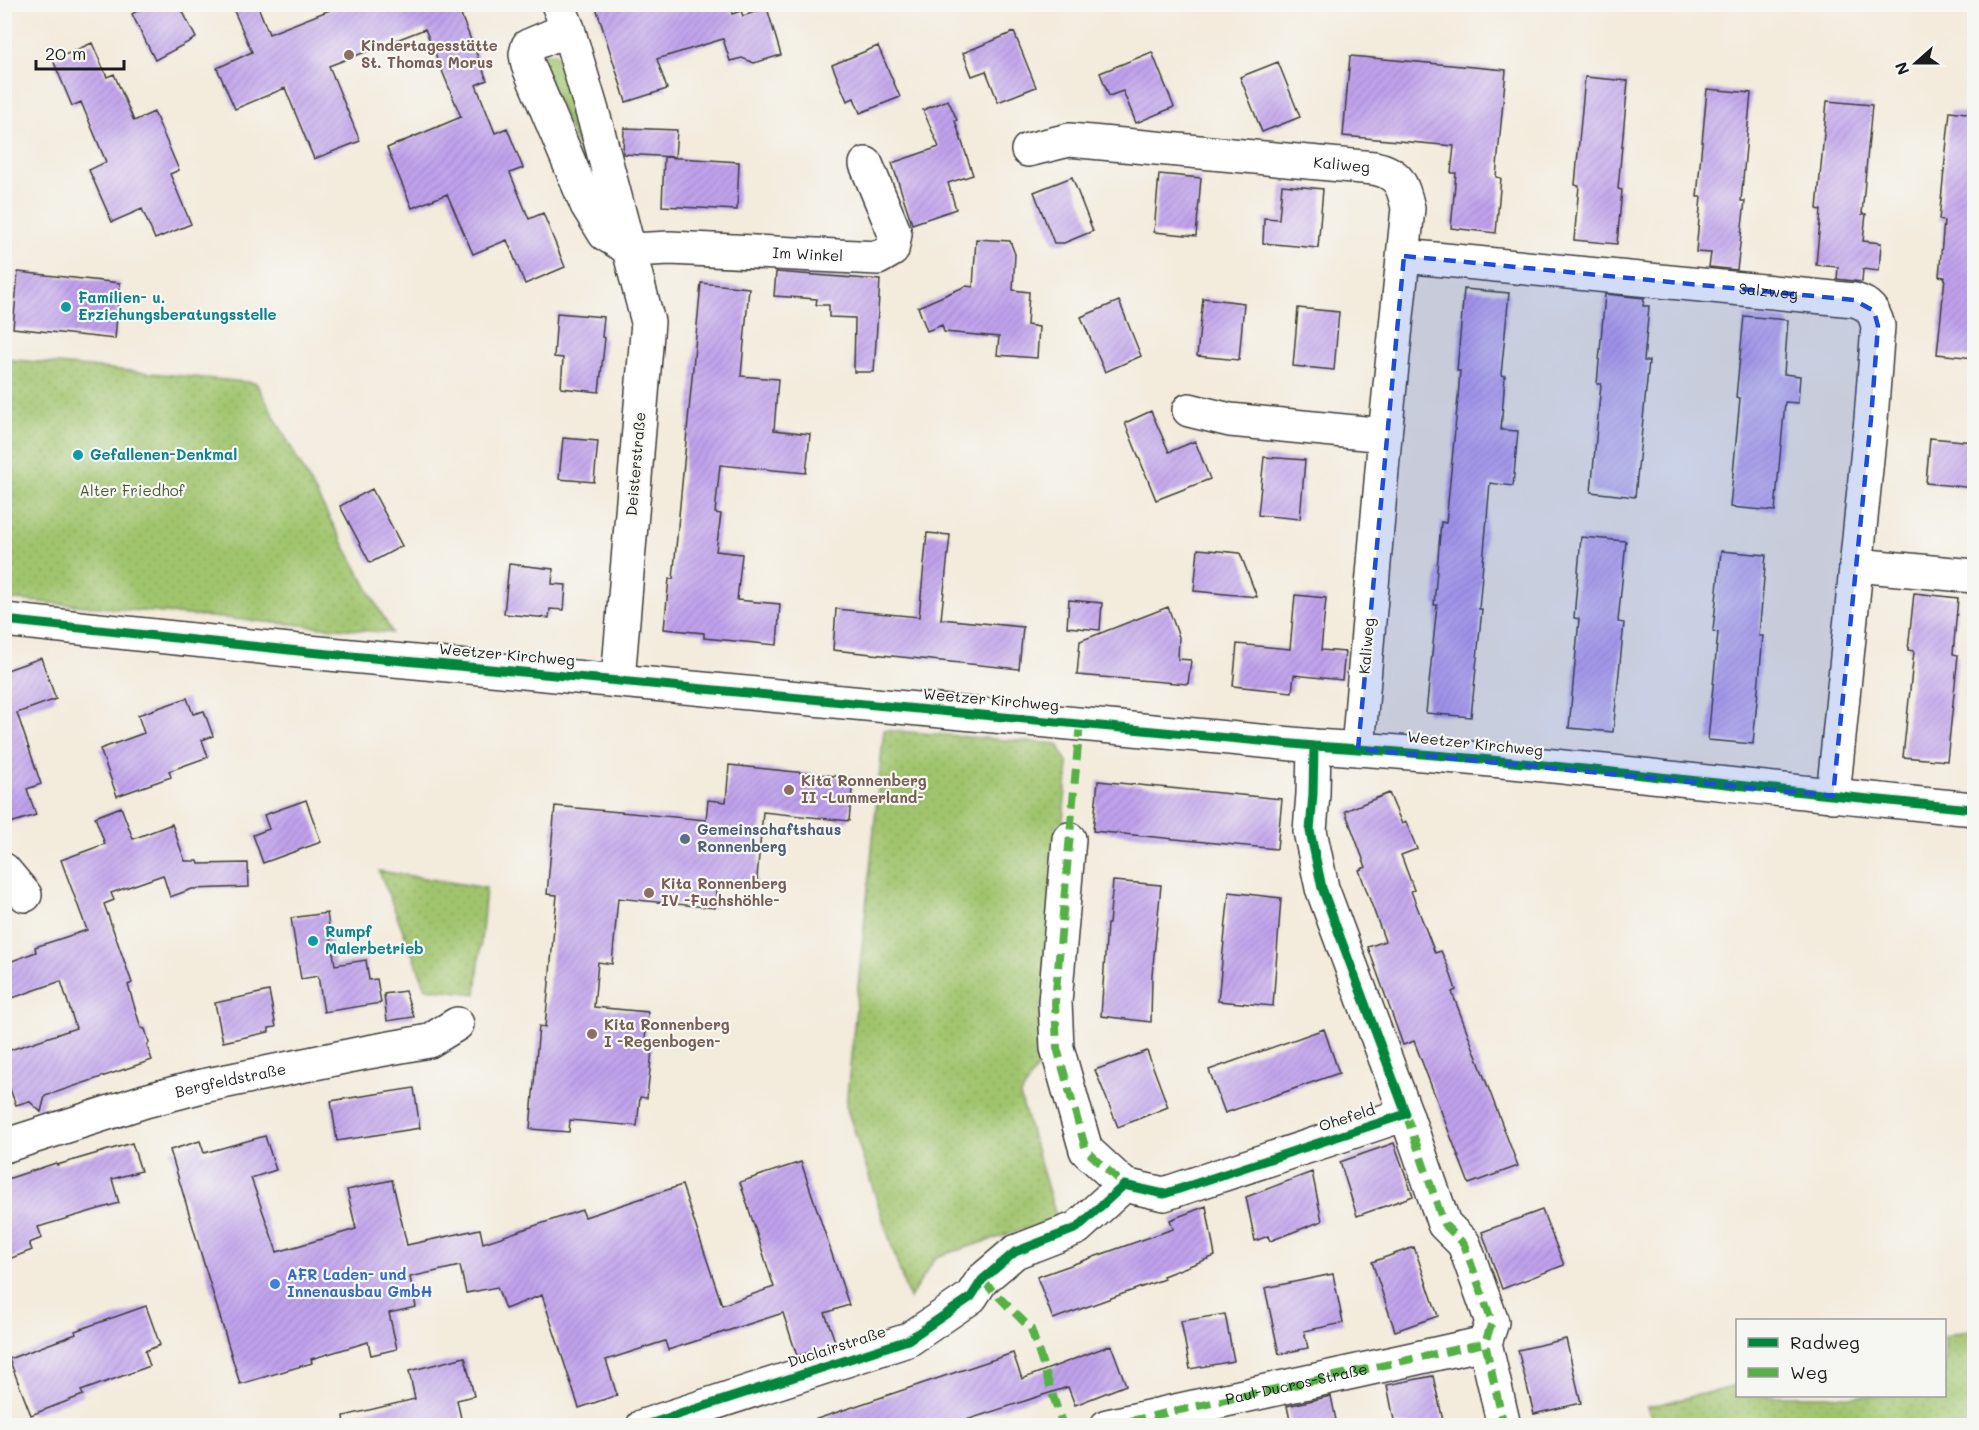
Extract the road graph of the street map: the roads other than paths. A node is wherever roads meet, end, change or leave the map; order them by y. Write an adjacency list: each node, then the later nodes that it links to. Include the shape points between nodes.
1 (563, 17): 4 (street, Deisterstraße); 4 (street, Deisterstraße, via 528,46 528,65 587,205 605,234)
2 (1028, 150): 5 (street, Kaliweg, via 1069,140 1387,171 1403,187 1408,208)
3 (866, 164): 4 (street, Im Winkel, via 895,234 892,250 878,258 670,248)
4 (631, 250): 11 (street, Deisterstraße, via 648,322)
5 (1404, 256): 7 (street, Kaliweg); 8 (street, Salzweg, via 1864,303 1874,311 1878,326)
6 (1189, 410): 7 (street, via 1230,420)
7 (1385, 435): 13 (street, Kaliweg)
8 (1856, 565): 9 (street); 14 (street, Salzweg)
9 (1974, 576)
10 (4, 620): 11 (street, Weetzer Kirchweg)
11 (618, 680): 12 (street, Weetzer Kirchweg)
12 (1314, 746): 13 (street, Weetzer Kirchweg); 20 (street, via 1310,831 1322,888)
13 (1358, 749): 14 (street, Weetzer Kirchweg)
14 (1833, 796): 15 (street, Weetzer Kirchweg)
15 (1974, 809)
16 (1069, 839): 22 (street, Ohefeld, via 1055,1002 1057,1048 1086,1150)
17 (4, 870): 18 (street)
18 (25, 895)
19 (457, 1024): 21 (street, Bergfeldstraße, via 429,1041 198,1087)
20 (1406, 1114): 22 (street, Ohefeld, via 1164,1194); 23 (street, via 1444,1224 1464,1244 1492,1322)
21 (4, 1146)
22 (1124, 1185): 24 (street, Duclairstraße, via 1077,1228 1015,1252 982,1280 971,1298 908,1340)
23 (1485, 1343): 25 (street, Paul-Ducros-Straße); 26 (street)
24 (643, 1425)
25 (1107, 1425)
26 (1504, 1425)

